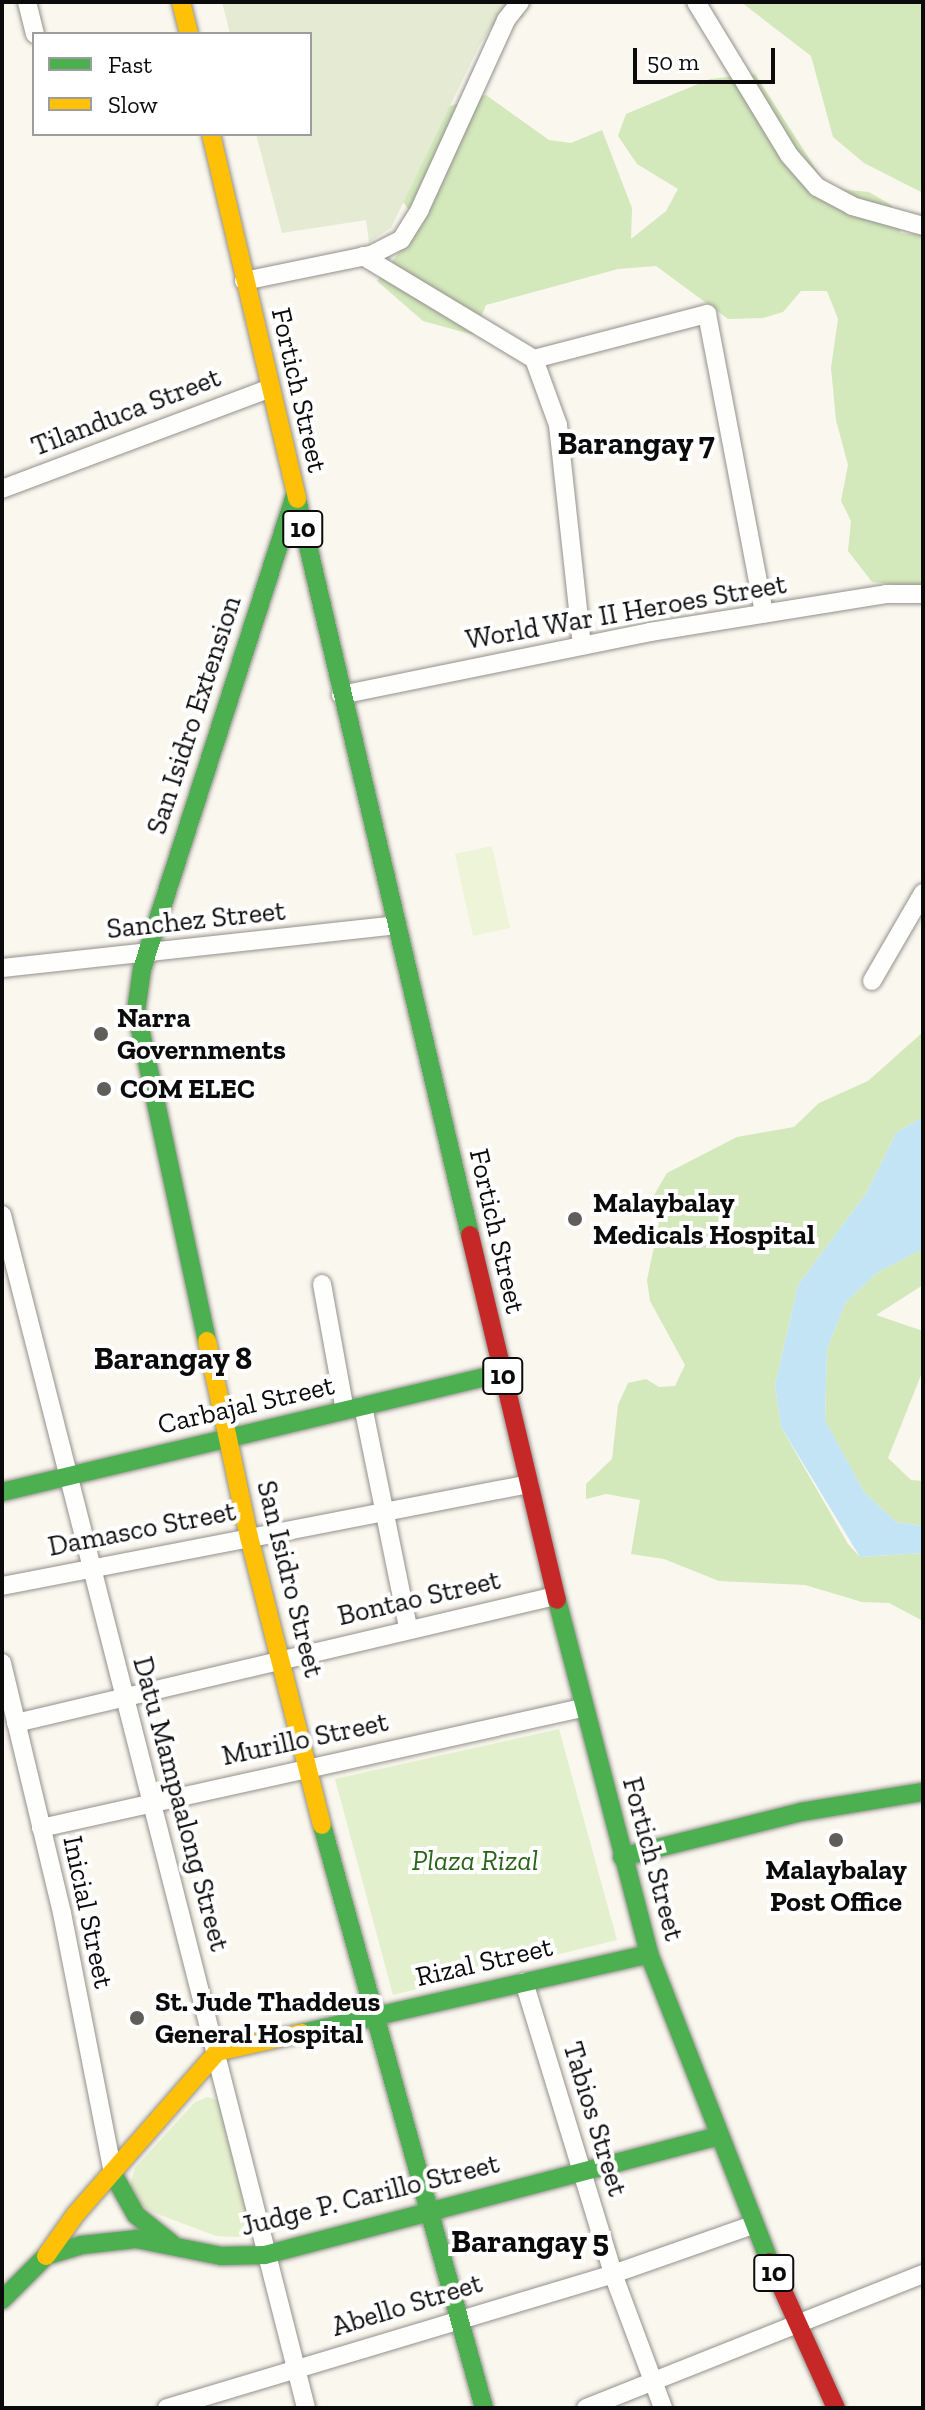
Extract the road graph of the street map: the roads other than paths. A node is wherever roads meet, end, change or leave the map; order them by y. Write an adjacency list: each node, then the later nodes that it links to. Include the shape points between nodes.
1 (27, 2): 5 (street)
2 (181, 2): 6 (main road)
3 (520, 2): 9 (street, via 506,20 414,219 401,240)
4 (696, 2): 8 (street, via 789,155 817,187 866,211)
5 (34, 32)
6 (188, 32)
7 (211, 136): 10 (main road, Fortich Street / 10)
8 (923, 226)
9 (363, 256): 10 (street); 11 (street)
10 (244, 281): 12 (main road, Fortich Street / 10)
11 (534, 359): 16 (street, via 707,314); 17 (street, via 558,425)
12 (270, 388): 13 (street, Tilanduca Street); 14 (main road, Fortich Street / 10)
13 (2, 489)
14 (295, 494): 18 (main road, Fortich Street / 10); 21 (main road, San Isidro Extension)
15 (923, 594): 16 (street, World War II Heroes Street, via 886,594)
16 (764, 614): 17 (street, World War II Heroes Street)
17 (582, 646): 18 (street, World War II Heroes Street)
18 (341, 695): 20 (main road, Fortich Street / 10)
19 (923, 893): 23 (street)
20 (396, 925): 21 (street, Sanchez Street); 26 (main road, Fortich Street / 10)
21 (147, 954): 22 (street, Sanchez Street); 28 (main road, San Isidro Street, via 136,999 140,1040)
22 (2, 968)
23 (872, 981)
24 (2, 1215): 29 (street, Datu Mampaalong Street)
25 (322, 1284): 27 (street)
26 (502, 1373): 27 (main road, Carbajal Street); 30 (main road, Fortich Street / 10)
27 (354, 1408): 28 (main road, Carbajal Street); 32 (street)
28 (227, 1438): 29 (main road, Carbajal Street); 33 (main road, San Isidro Street)
29 (66, 1477): 31 (main road, Carbajal Street); 34 (street, Datu Mampaalong Street)
30 (529, 1484): 32 (street, Damasco Street); 36 (main road, Fortich Street / 10)
31 (2, 1492)
32 (386, 1511): 33 (street, Damasco Street); 37 (street)
33 (249, 1537): 34 (street, Damasco Street); 38 (main road, San Isidro Street)
34 (88, 1568): 35 (street, Damasco Street); 40 (street, Datu Mampaalong Street)
35 (2, 1586)
36 (555, 1596): 37 (street, Bontao Street); 41 (main road, Fortich Street / 10)
37 (408, 1628): 38 (street, Bontao Street)
38 (281, 1659): 40 (street, Bontao Street); 43 (main road, San Isidro Street)
39 (2, 1663): 42 (street, Inicial Street)
40 (124, 1697): 42 (street, Bontao Street); 45 (street, Datu Mampaalong Street)
41 (582, 1708): 43 (street, Murillo Street); 47 (main road, Fortich Street / 10)
42 (16, 1723): 46 (street, Inicial Street)
43 (307, 1766): 45 (street, Murillo Street); 50 (main road, San Isidro Street)
44 (923, 1792): 47 (main road, via 801,1812)
45 (153, 1802): 46 (street, Murillo Street); 51 (street, Datu Mampaalong Street)
46 (41, 1828): 54 (street, Inicial Street)
47 (622, 1857): 48 (main road, Fortich Street / 10)
48 (649, 1954): 49 (main road, Rizal Street); 52 (main road, Fortich Street / 10)
49 (524, 1982): 50 (main road, Rizal Street); 53 (street, Tabios Street)
50 (376, 2015): 51 (main road, Rizal Street); 55 (main road, San Isidro Street)
51 (217, 2052): 54 (main road); 58 (street, Datu Mampaalong Street)
52 (719, 2136): 53 (main road, Judge P. Carillo Street); 56 (main road, Fortich Street / 10)
53 (582, 2171): 55 (main road, Judge P. Carillo Street); 60 (street, Tabios Street)
54 (113, 2174): 57 (main road, via 136,2215); 59 (main road)
55 (431, 2210): 58 (main road, Judge P. Carillo Street); 63 (main road, San Isidro Street)
56 (753, 2225): 60 (street, Abello Street); 64 (main road, Fortich Street / 10)
57 (174, 2245): 58 (main road, Judge P. Carillo Street, via 221,2256); 59 (main road, Judge P. Carillo Street, via 118,2239)
58 (265, 2255): 65 (street, Datu Mampaalong Street)
59 (46, 2256): 62 (main road)
60 (613, 2274): 63 (street, Abello Street); 66 (street, Tabios Street)
61 (923, 2274): 64 (street)
62 (2, 2300)
63 (457, 2319): 65 (street, Abello Street); 69 (main road, San Isidro Street)
64 (796, 2326): 66 (street); 72 (main road, Fortich Street / 10)
65 (294, 2369): 67 (street, Abello Street); 68 (street, Datu Mampaalong Street)
66 (652, 2383): 70 (street); 71 (street, Tabios Street)
67 (167, 2408)
68 (306, 2408)
69 (484, 2408)
70 (586, 2408)
71 (663, 2408)
72 (836, 2408)

